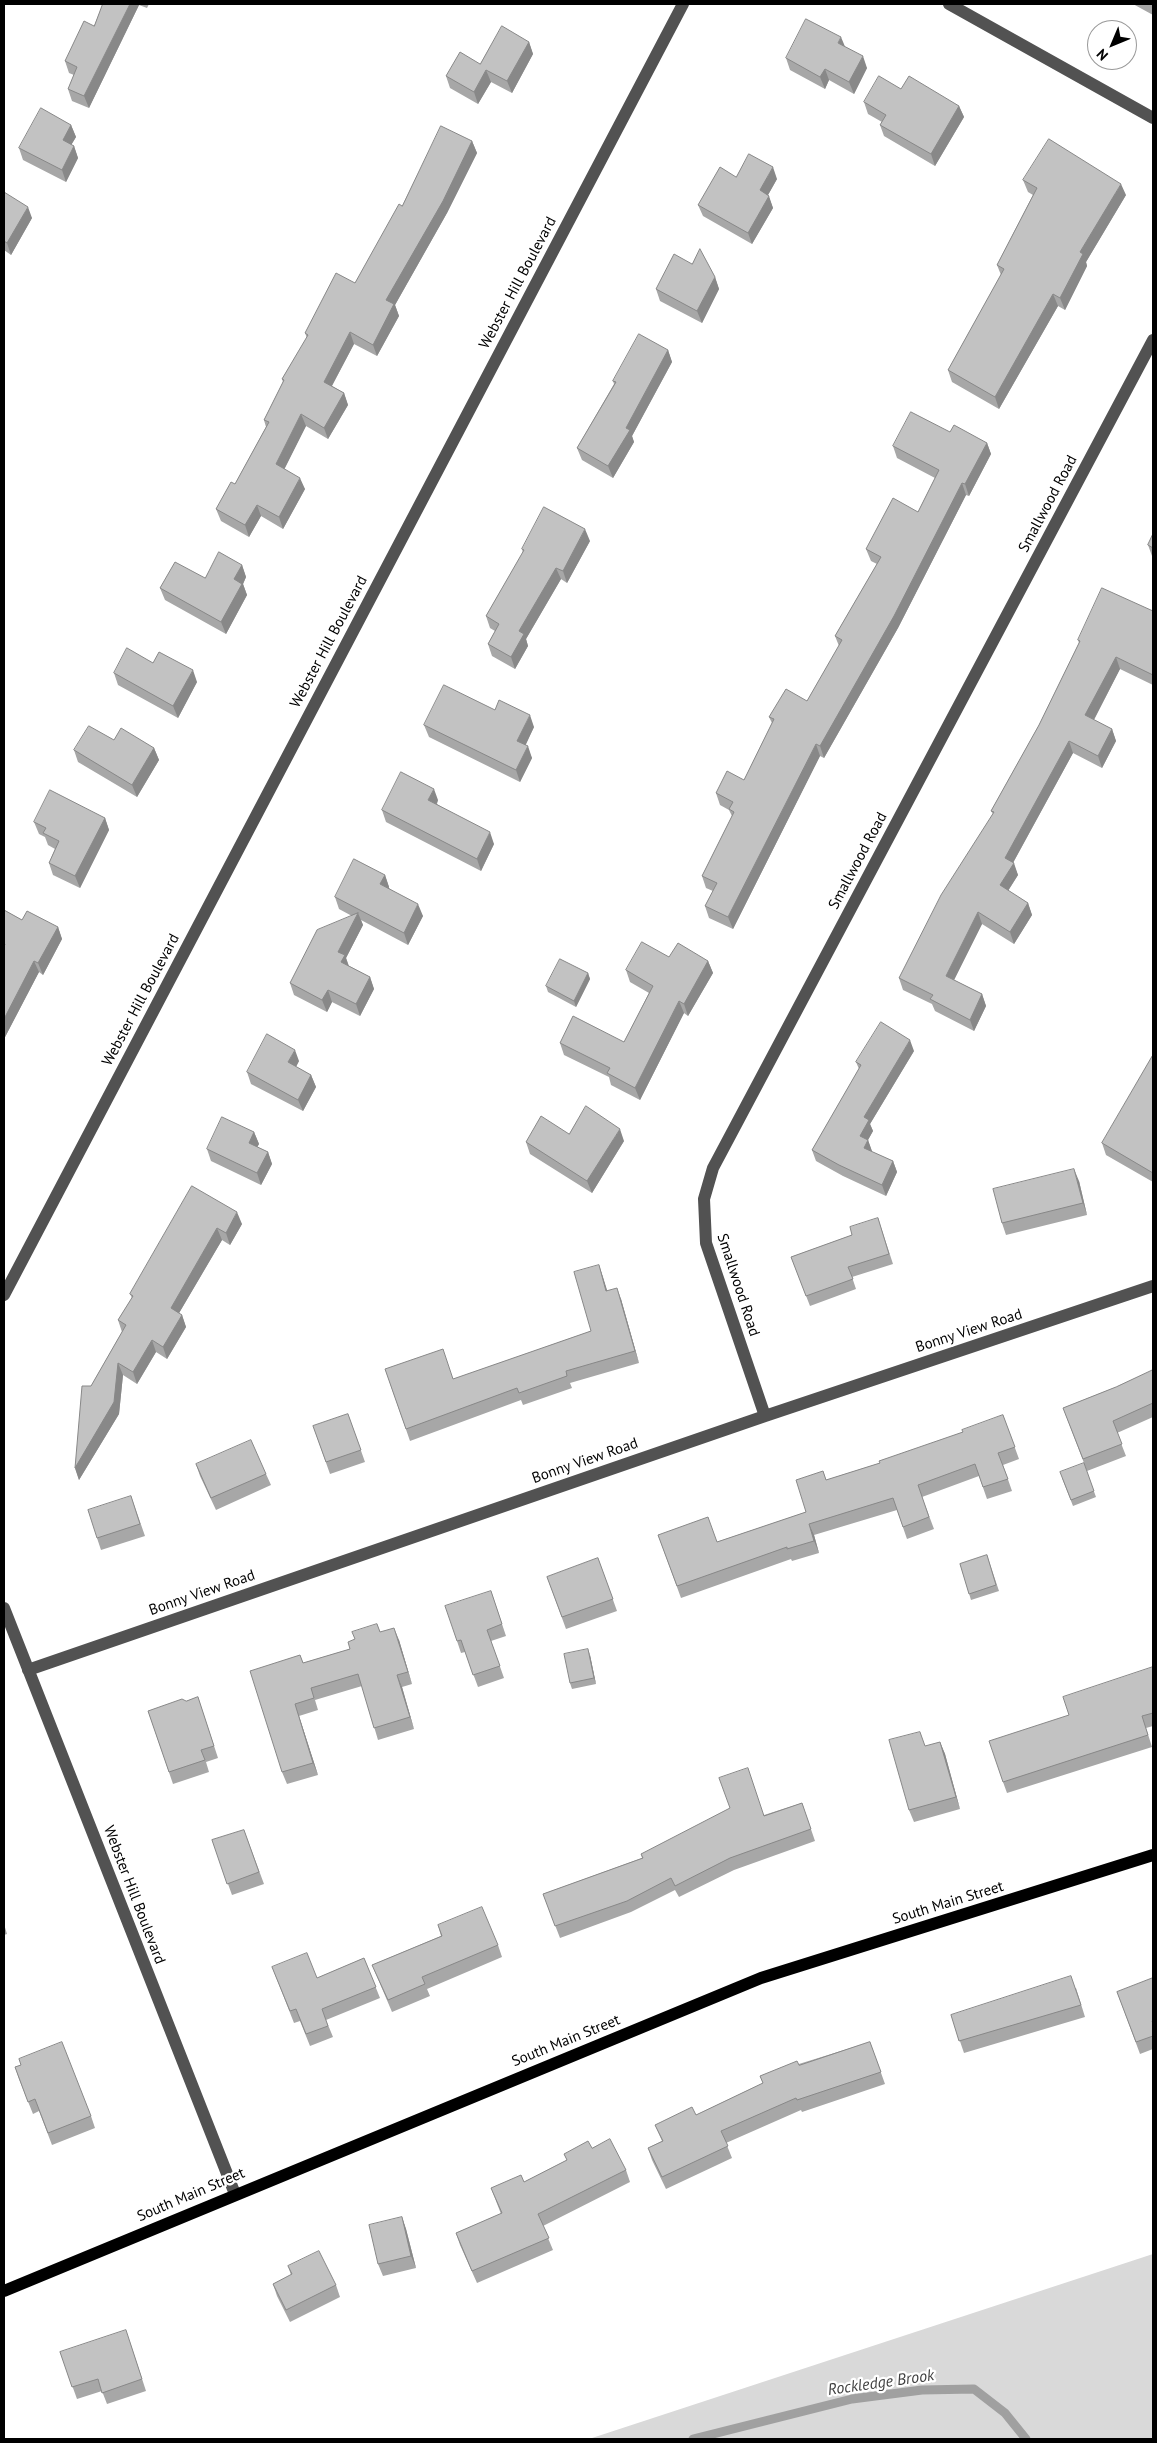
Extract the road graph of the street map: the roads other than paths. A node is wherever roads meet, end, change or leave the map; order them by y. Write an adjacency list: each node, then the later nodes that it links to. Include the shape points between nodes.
1 (683, 4): 6 (street, Webster Hill Boulevard)
2 (949, 4): 3 (street)
3 (1153, 118)
4 (1153, 340): 7 (street, Smallwood Road, via 713,1168 704,1199 706,1243)
5 (1153, 1286): 7 (street, Bonny View Road)
6 (4, 1295)
7 (765, 1416): 9 (street, Bonny View Road)
8 (4, 1608): 9 (street, Webster Hill Boulevard)
9 (28, 1670): 11 (street, Webster Hill Boulevard)
10 (1153, 1855): 11 (main road, South Main Street, via 761,1978)
11 (235, 2194): 12 (main road, South Main Street)
12 (4, 2291)

